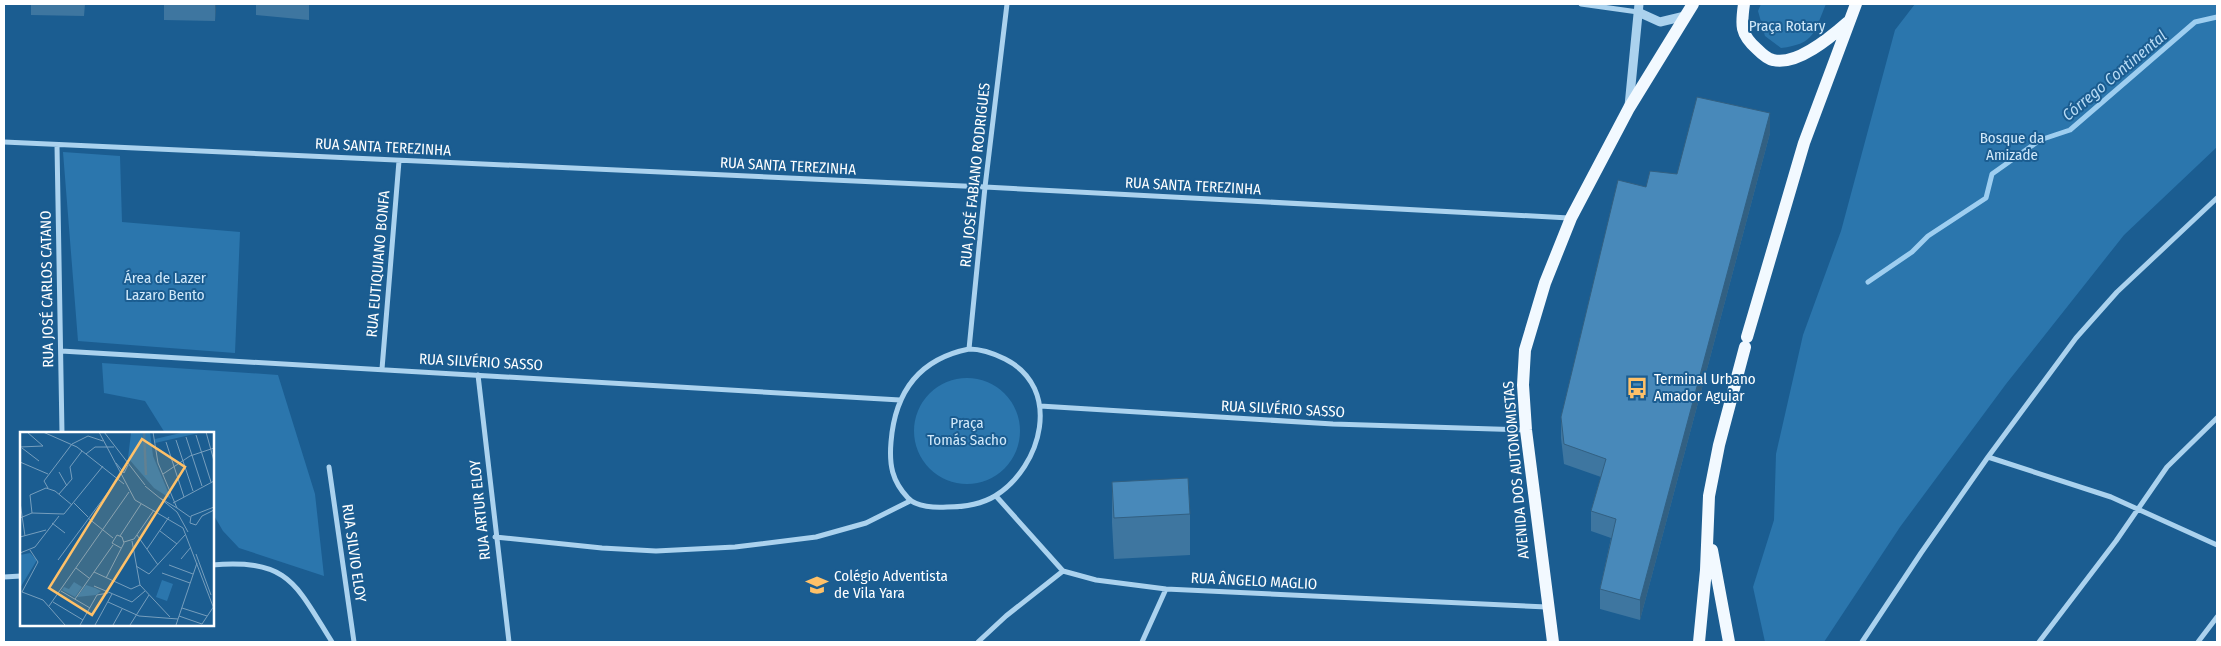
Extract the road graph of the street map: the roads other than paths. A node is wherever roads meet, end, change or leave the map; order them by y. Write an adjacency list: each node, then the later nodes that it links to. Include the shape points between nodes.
1 (1007, 4): 13 (street, RUA JOSÉ FABIANO RODRIGUES)
2 (1581, 4): 6 (street)
3 (1693, 4): 7 (main road, AVENIDA DOS AUTONOMISTAS)
4 (1744, 4): 8 (main road, via 1741,24 1745,35 1762,54 1773,60 1790,60 1803,54)
5 (1856, 4): 8 (main road)
6 (1639, 8): 7 (street, via 1660,22); 9 (street)
7 (1685, 16): 9 (main road, AVENIDA DOS AUTONOMISTAS)
8 (1850, 21): 30 (main road, via 1804,143 1746,342 1719,445 1710,496)
9 (1629, 108): 15 (main road, AVENIDA DOS AUTONOMISTAS)
10 (4, 142): 11 (street, RUA SANTA TEREZINHA)
11 (57, 145): 12 (street, RUA SANTA TEREZINHA); 17 (street, RUA JOSÉ CARLOS CATANO)
12 (399, 161): 13 (street, RUA SANTA TEREZINHA); 18 (street, RUA EUTIQUIANO BONFA)
13 (985, 188): 15 (street, RUA SANTA TEREZINHA); 16 (street, RUA JOSÉ FABIANO RODRIGUES)
14 (2217, 198): 25 (street, via 2117,292 2082,331)
15 (1571, 218): 23 (main road, AVENIDA DOS AUTONOMISTAS, via 1545,283 1525,350)
16 (969, 349): 20 (street, via 936,360 916,376); 21 (street, via 989,352 1018,367 1034,386)
17 (61, 351): 18 (street, RUA SILVÉRIO SASSO); 24 (street, RUA JOSÉ CARLOS CATANO)
18 (382, 369): 19 (street, RUA SILVÉRIO SASSO)
19 (478, 375): 20 (street, RUA SILVÉRIO SASSO); 31 (street, RUA ARTUR ELOY)
20 (900, 400): 28 (street, via 890,459 893,478)
21 (1040, 406): 23 (street, RUA SILVÉRIO SASSO, via 1333,424); 27 (street, via 1040,424 1031,456 1019,474)
22 (2217, 418): 29 (street, via 2166,467)
23 (1526, 430): 38 (main road, AVENIDA DOS AUTONOMISTAS)
24 (62, 432)
25 (1988, 456): 29 (street); 48 (street)
26 (329, 467): 41 (street, RUA SILVIO ELOY)
27 (996, 496): 28 (street, via 969,506 935,507); 34 (street)
28 (910, 501): 31 (street, via 866,523 816,537 735,547 629,549)
29 (2137, 508): 32 (street); 49 (street, via 2116,541)
30 (1708, 533): 46 (main road); 47 (main road)
31 (495, 537): 42 (street, RUA ARTUR ELOY)
32 (2217, 545)
33 (214, 564): 40 (street, via 250,563 273,569 297,587)
34 (1063, 571): 37 (street, RUA ÂNGELO MAGLIO, via 1096,580); 43 (street)
35 (20, 576): 36 (street)
36 (4, 577)
37 (1166, 589): 38 (street, RUA ÂNGELO MAGLIO); 44 (street)
38 (1547, 607): 45 (main road, AVENIDA DOS AUTONOMISTAS)
39 (2217, 617): 50 (street)
40 (332, 642)
41 (354, 642)
42 (509, 642)
43 (978, 642)
44 (1142, 642)
45 (1553, 642)
46 (1699, 642)
47 (1730, 642)
48 (1862, 642)
49 (2039, 642)
50 (2198, 642)

